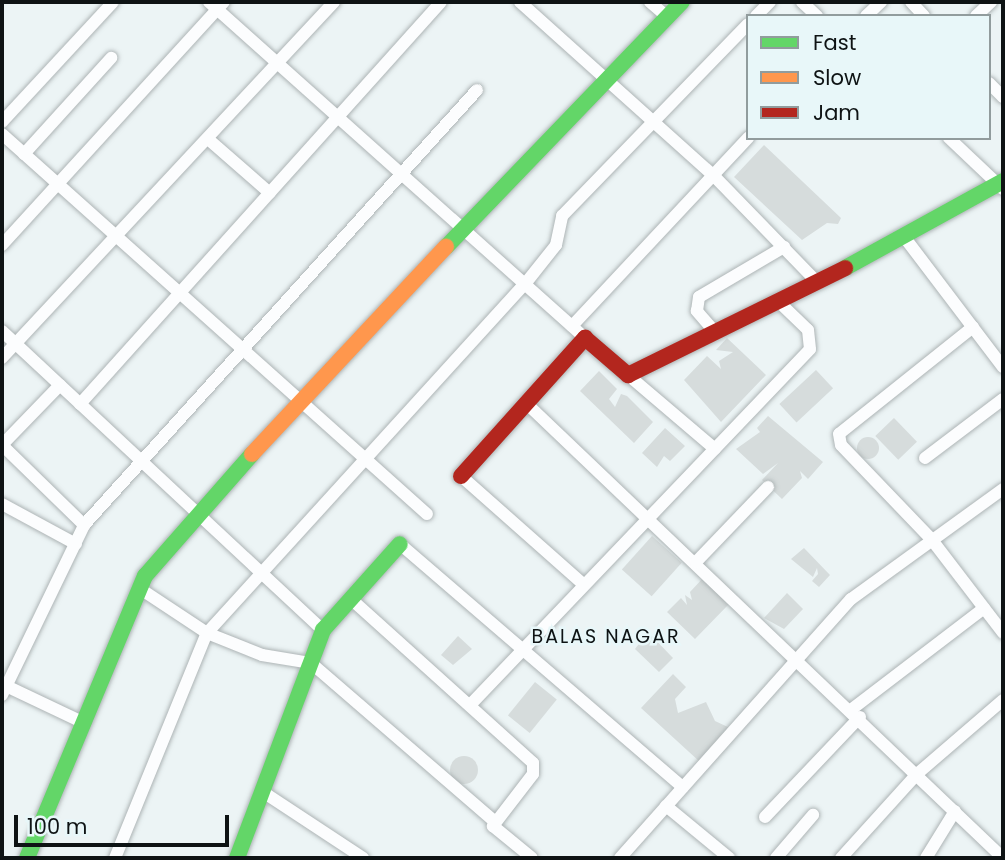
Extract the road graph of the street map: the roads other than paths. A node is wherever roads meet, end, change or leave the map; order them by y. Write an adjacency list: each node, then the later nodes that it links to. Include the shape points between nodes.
1 (113, 2): 22 (street)
2 (334, 2): 17 (street)
3 (441, 2): 20 (street)
4 (520, 2): 18 (street)
5 (650, 2): 14 (street)
6 (682, 2): 14 (street)
7 (802, 2): 11 (street)
8 (881, 2): 12 (street)
9 (991, 2): 13 (street)
10 (217, 4): 17 (street); 30 (street)
11 (815, 14)
12 (868, 14)
13 (978, 14)
14 (667, 18): 18 (street)
15 (746, 26): 21 (street)
16 (111, 58): 27 (street)
17 (277, 64): 20 (street); 24 (street)
18 (607, 76): 21 (street); 33 (street)
19 (477, 90): 28 (street)
20 (337, 119): 28 (street); 32 (street)
21 (653, 120): 29 (street); 39 (street, via 558,221 556,245)
22 (2, 122)
23 (2, 134): 27 (street)
24 (208, 139): 32 (street); 34 (street)
25 (746, 140): 29 (street)
26 (951, 140): 31 (street)
27 (24, 154): 30 (street)
28 (401, 173): 33 (street); 48 (street)
29 (713, 174): 37 (street); 42 (street)
30 (58, 183): 34 (street); 36 (street)
31 (1002, 185): 35 (street)
32 (270, 193): 40 (street)
33 (463, 228): 39 (street); 53 (street)
34 (119, 237): 40 (street); 47 (street)
35 (905, 238): 38 (street); 43 (street)
36 (2, 245)
37 (783, 247): 38 (street); 45 (street, via 699,297 697,311)
38 (817, 282): 41 (street)
39 (525, 284): 42 (street); 58 (street)
40 (180, 291): 48 (street); 56 (street)
41 (779, 302): 45 (street); 57 (street, via 808,330 810,349)
42 (572, 326): 46 (street)
43 (972, 327): 50 (street); 69 (street, via 839,434 841,445)
44 (2, 331): 47 (street)
45 (715, 332): 51 (street)
46 (585, 338): 51 (street); 55 (street)
47 (16, 344): 49 (street); 52 (street)
48 (244, 347): 53 (street); 60 (street)
49 (2, 358)
50 (1003, 367)
51 (628, 375): 57 (street)
52 (60, 385): 56 (street); 68 (street, via 2,445)
53 (300, 399): 58 (street); 66 (street)
54 (1003, 399): 59 (street)
55 (526, 403): 61 (street); 67 (street)
56 (80, 404): 60 (street)
57 (715, 449): 67 (street)
58 (361, 458): 65 (street); 73 (street)
59 (925, 458)
60 (140, 462): 66 (street); 68 (street)
61 (461, 476): 74 (street)
62 (768, 487): 72 (street)
63 (1003, 489): 69 (street)
64 (2, 504): 70 (street)
65 (427, 514)
66 (200, 517): 73 (street); 75 (street)
67 (649, 517): 72 (street); 74 (street)
68 (84, 525): 70 (street)
69 (932, 540): 77 (street); 82 (street, via 851,599)
70 (76, 544): 84 (street)
71 (400, 544): 76 (street); 81 (street)
72 (696, 562): 82 (street)
73 (259, 573): 78 (street); 79 (street)
74 (584, 585): 81 (street)
75 (139, 589): 79 (street); 88 (street)
76 (351, 599): 78 (street); 86 (street)
77 (984, 608): 80 (street); 87 (street)
78 (323, 630): 83 (street)
79 (207, 633): 83 (street, via 262,655); 99 (street)
80 (1003, 633)
81 (523, 649): 86 (street); 90 (street)
82 (799, 657): 87 (street); 90 (street)
83 (311, 663): 91 (street); 96 (street)
84 (3, 688): 88 (street)
85 (1003, 700): 89 (street)
86 (471, 703): 96 (street, via 535,768)
87 (856, 713): 89 (street); 95 (street)
88 (85, 723): 98 (street)
89 (917, 774): 93 (street); 105 (street)
90 (684, 787): 92 (street)
91 (262, 792): 97 (street); 100 (street)
92 (666, 806): 102 (street); 103 (street)
93 (955, 811): 106 (street); 107 (street)
94 (813, 815): 104 (street)
95 (765, 817)
96 (494, 821): 101 (street, via 497,832)
97 (358, 857)
98 (27, 858)
99 (115, 858)
100 (237, 858)
101 (532, 858)
102 (620, 858)
103 (729, 858)
104 (776, 858)
105 (841, 858)
106 (926, 858)
107 (1003, 858)

